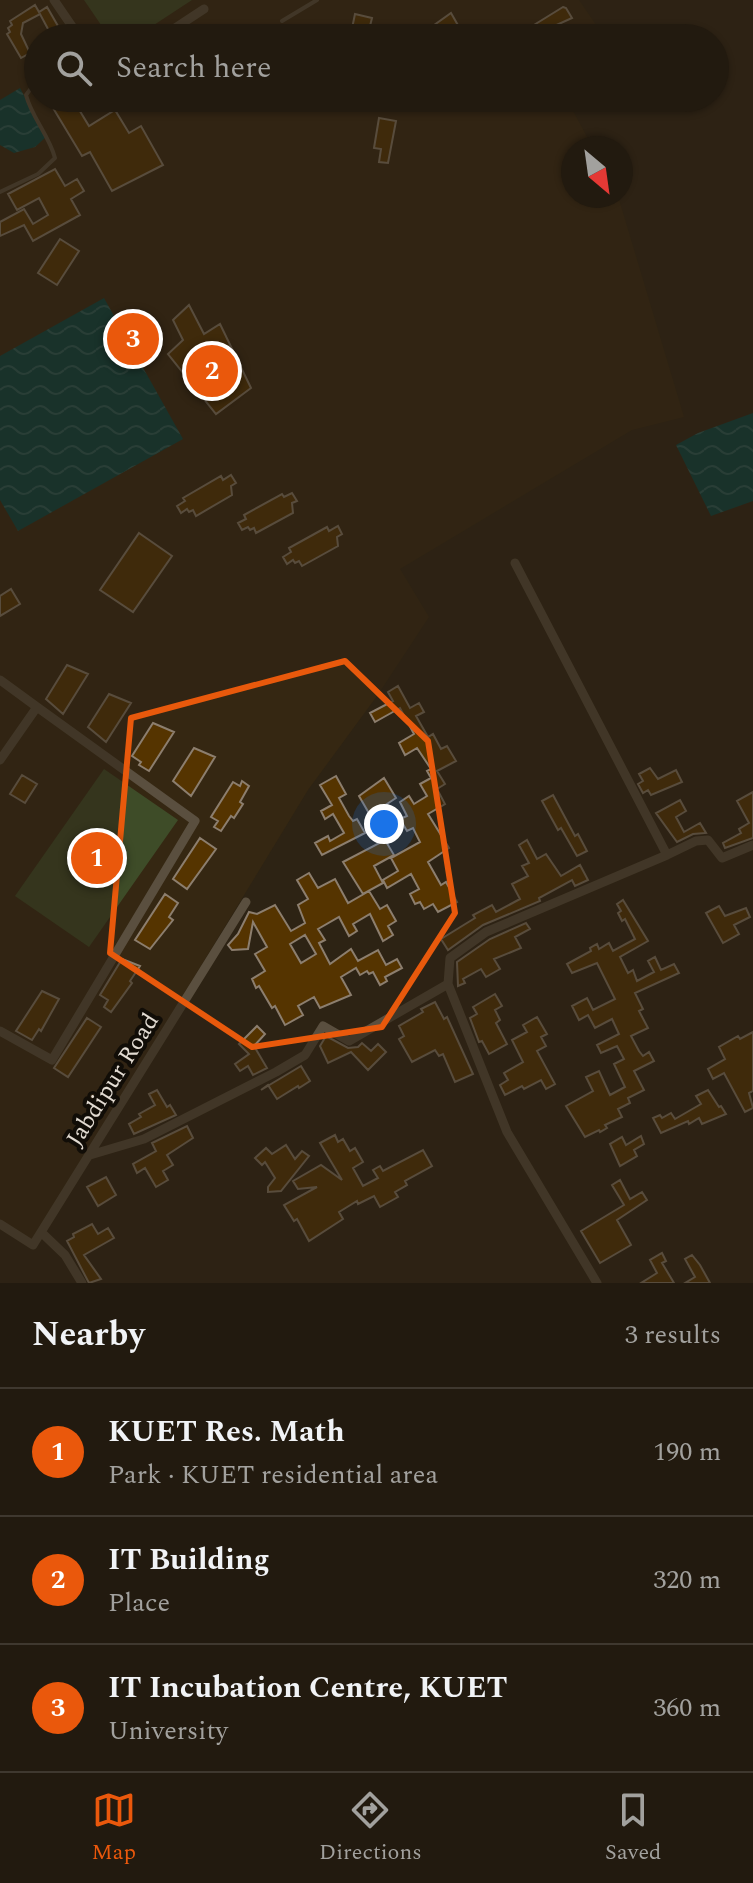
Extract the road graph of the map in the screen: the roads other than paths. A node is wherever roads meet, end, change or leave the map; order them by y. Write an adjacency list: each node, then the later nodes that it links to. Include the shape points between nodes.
1 (54, 0): 5 (street)
2 (317, 0): 4 (lane)
3 (204, 9): 6 (street)
4 (282, 21)
5 (70, 24)
6 (181, 24)
7 (32, 112): 8 (lane, via 55,158 38,174)
8 (0, 192)
9 (515, 563): 14 (street)
10 (0, 680): 11 (street)
11 (37, 707): 12 (street); 17 (street, via 195,821 52,1060)
12 (0, 760)
13 (753, 845): 14 (street, via 722,858 708,840 696,841)
14 (667, 855): 16 (street, via 486,932 450,958)
15 (246, 902): 18 (street, Jabdipur Road)
16 (448, 984): 18 (street, via 349,1041 323,1026 305,1055 276,1072 144,1139); 22 (street, via 507,1132)
17 (0, 1031)
18 (90, 1155): 20 (street, Jabdipur Road)
19 (0, 1224): 20 (street, via 33,1245)
20 (41, 1232): 21 (street, via 65,1255)
21 (82, 1283)
22 (597, 1283)

